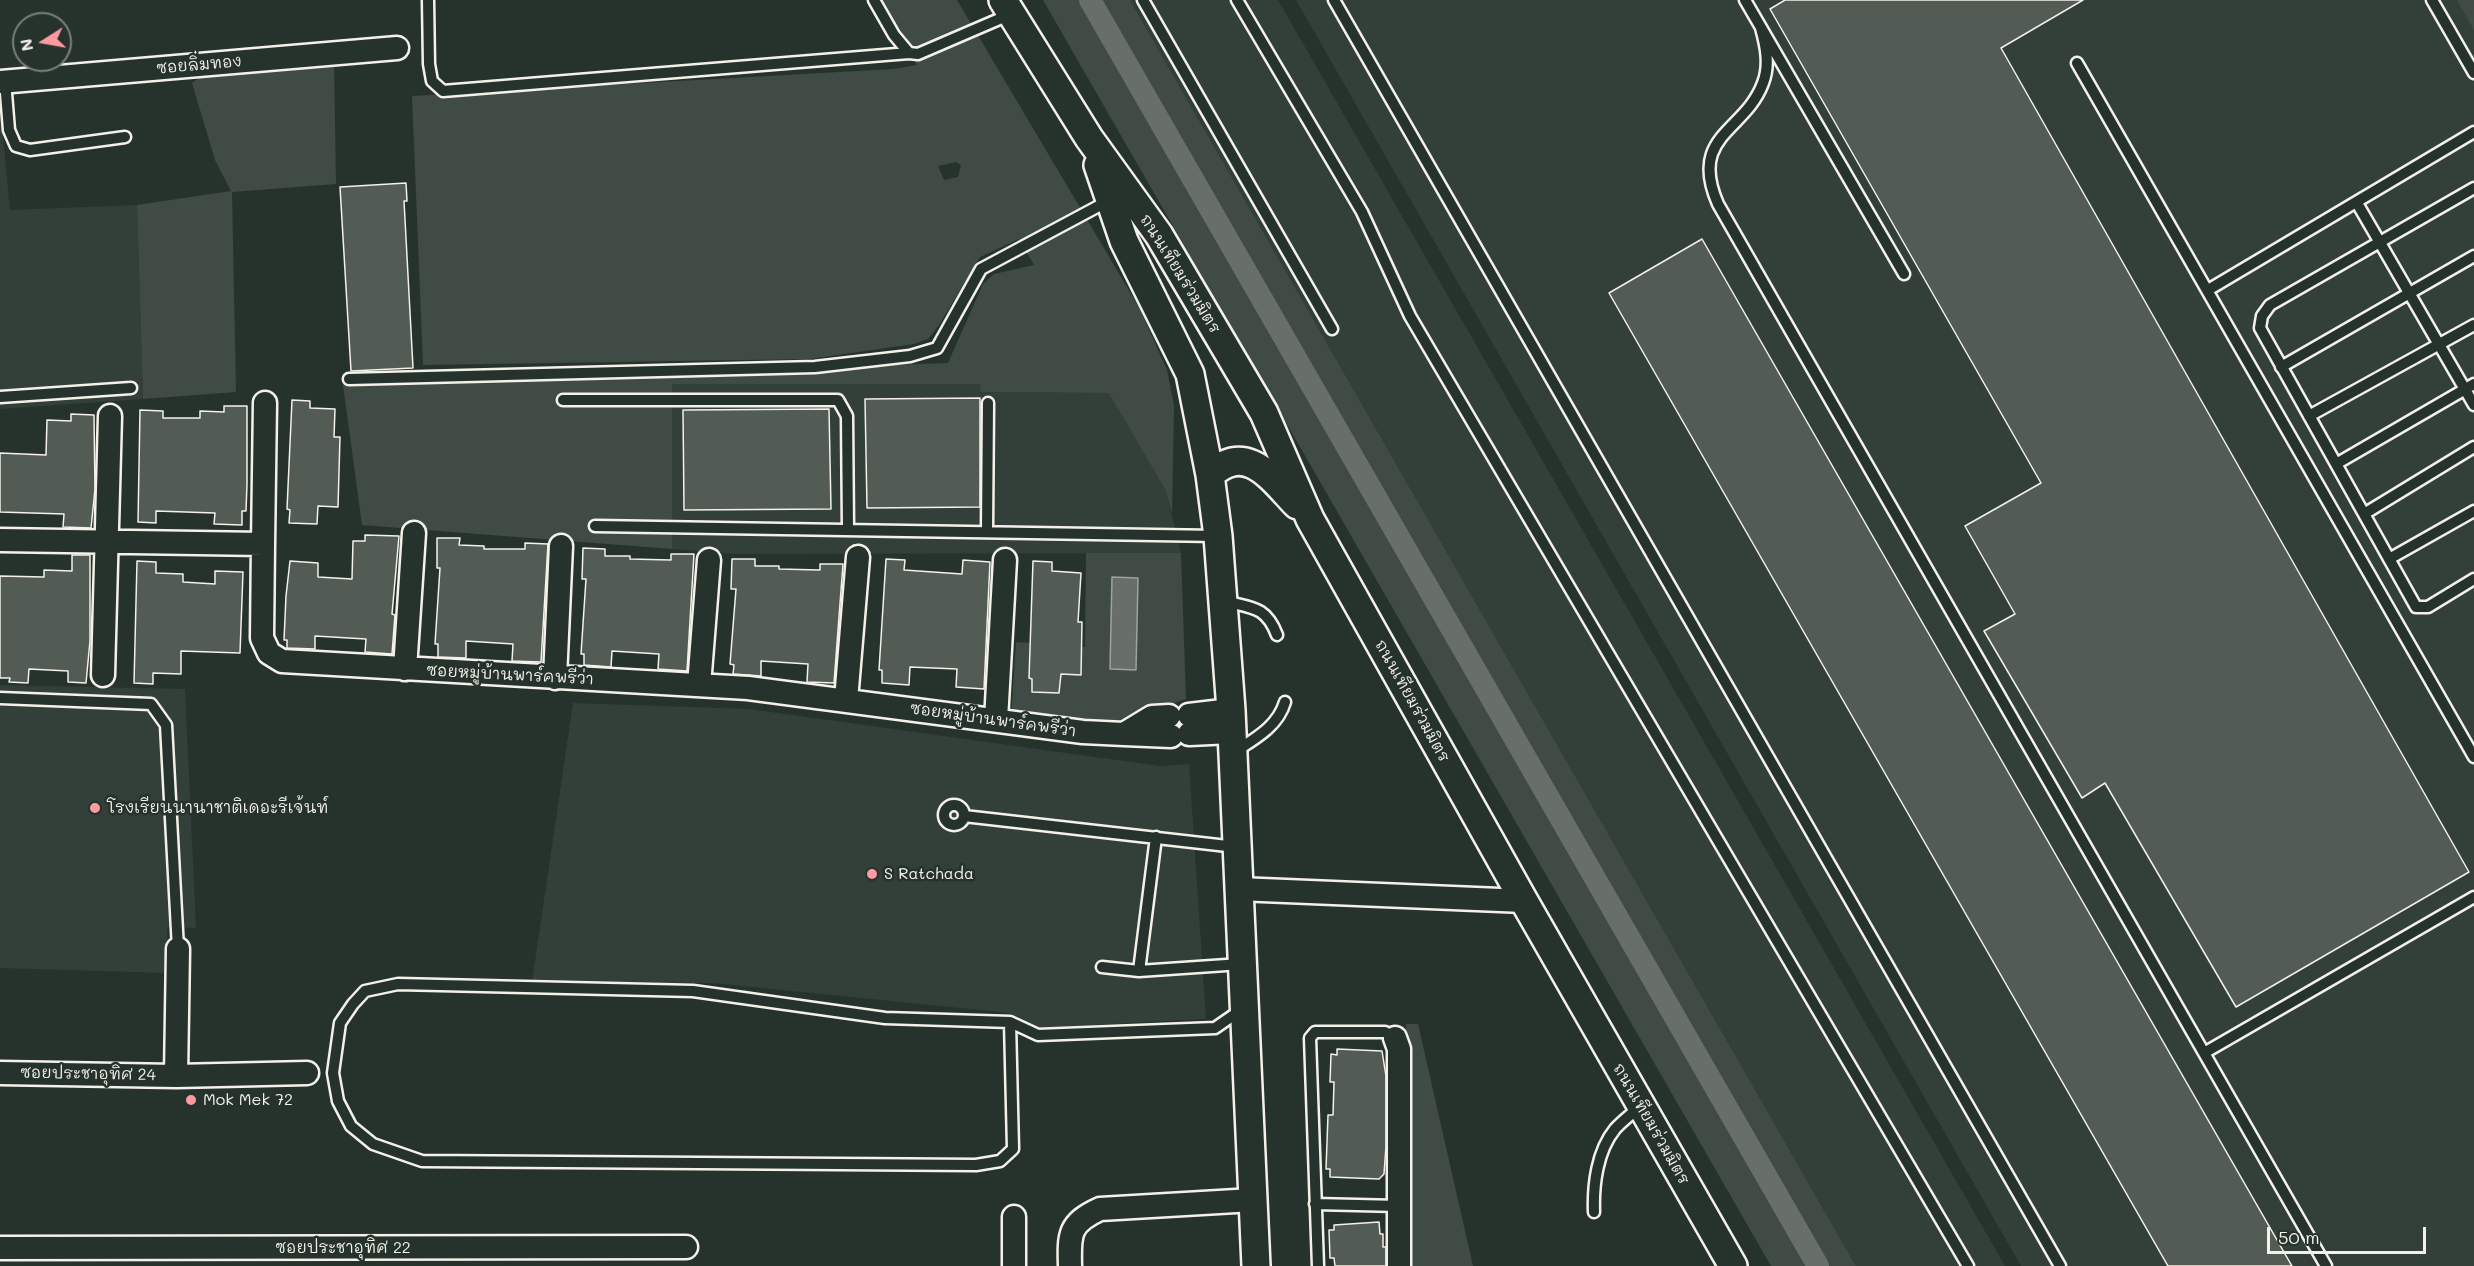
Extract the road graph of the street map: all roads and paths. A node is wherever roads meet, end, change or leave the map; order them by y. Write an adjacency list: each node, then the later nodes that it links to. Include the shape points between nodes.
1 (428, 0): 11 (lane, via 429,64 432,81 443,91)
2 (874, 0): 11 (lane)
3 (1143, 0): 27 (lane)
4 (1237, 0): 105 (lane, via 1362,212 1410,316)
5 (1334, 0): 106 (lane)
6 (1745, 0): 9 (lane)
7 (2432, 0): 13 (lane)
8 (1007, 7): 11 (lane, via 918,54); 17 (street, ถนนเทียมร่วมมิตร)
9 (1761, 28): 23 (lane); 85 (lane, via 1767,49 1763,83 1714,150 1710,177 1715,198)
10 (397, 48): 14 (street, ซอยลิ่มทอง)
11 (909, 53)
12 (2077, 63): 24 (lane)
13 (2474, 73)
14 (2, 81): 16 (lane, via 9,130 16,146 30,150)
15 (2474, 132): 20 (lane)
16 (125, 137)
17 (1089, 138): 19 (street, ถนนเทียมร่วมมิตร); 45 (street, ถนนเทียมร่วมมิตร, via 1159,235 1264,413)
18 (2474, 188): 21 (lane)
19 (1110, 200): 30 (lane, via 981,269 937,348 910,356 815,367); 42 (street, ถนนเทียมร่วมมิตร, via 1124,241 1190,374)
20 (2357, 203): 21 (lane); 24 (lane)
21 (2378, 243): 25 (lane); 29 (lane, via 2270,305 2260,328)
22 (2474, 256): 25 (lane)
23 (1904, 274)
24 (2208, 290): 71 (lane)
25 (2408, 293): 28 (lane); 29 (lane)
26 (2474, 325): 28 (lane)
27 (1332, 329)
28 (2439, 345): 31 (lane); 39 (lane)
29 (2282, 367): 39 (lane)
30 (349, 379)
31 (2469, 387): 37 (lane); 41 (lane)
32 (131, 388): 33 (lane)
33 (0, 396)
34 (563, 400): 47 (lane, via 838,400 847,416)
35 (265, 403): 53 (street, ซอยหมู่บ้านพาร์คพรีว่า)
36 (988, 403): 48 (lane)
37 (2474, 405)
38 (110, 416): 52 (street)
39 (2309, 416): 41 (lane)
40 (2474, 447): 44 (lane)
41 (2336, 464): 44 (lane)
42 (1210, 475): 45 (street, via 1235,461 1259,465); 50 (street, ถนนเทียมร่วมมิตร)
43 (2474, 511): 56 (lane)
44 (2364, 514): 56 (lane)
45 (1310, 519): 77 (street, ถนนเทียมร่วมมิตร)
46 (595, 526): 47 (lane)
47 (848, 529): 48 (lane)
48 (987, 530): 50 (lane)
49 (414, 533): 62 (street)
50 (1218, 536): 60 (street, ถนนเทียมร่วมมิตร)
51 (0, 540): 52 (street)
52 (106, 540): 53 (street); 63 (street)
53 (263, 544): 62 (street, ซอยหมู่บ้านพาร์คพรีว่า, via 262,638 269,653 282,661)
54 (561, 546): 64 (street)
55 (858, 557): 67 (street)
56 (2389, 559): 59 (lane, via 2416,607 2428,608)
57 (709, 560): 65 (street)
58 (1005, 560): 69 (street)
59 (2474, 579)
60 (1222, 600): 61 (lane, via 1262,610); 70 (street, ถนนเทียมร่วมมิตร)
61 (1277, 635)
62 (405, 669): 64 (street, ซอยหมู่บ้านพาร์คพรีว่า)
63 (103, 675)
64 (555, 678): 65 (street, ซอยหมู่บ้านพาร์คพรีว่า)
65 (699, 685): 67 (street, ซอยหมู่บ้านพาร์คพรีว่า)
66 (0, 698): 78 (lane, via 122,701 151,704 157,710 166,725)
67 (846, 700): 69 (street, ซอยหมู่บ้านพาร์คพรีว่า)
68 (1285, 702): 70 (lane, via 1281,714 1262,735)
69 (996, 720): 70 (street, ซอยหมู่บ้านพาร์คพรีว่า, via 1083,732 1124,734 1179,725)
70 (1232, 732): 74 (street, ถนนเทียมร่วมมิตร)
71 (2474, 757)
72 (964, 816): 73 (lane)
73 (1156, 837): 74 (lane); 81 (lane)
74 (1236, 847): 75 (street, ถนนเทียมร่วมมิตร)
75 (1238, 889): 77 (street); 79 (street, ถนนเทียมร่วมมิตร)
76 (2474, 897): 85 (lane)
77 (1524, 901): 90 (street, ถนนเทียมร่วมมิตร)
78 (178, 950): 89 (street)
79 (1241, 964): 81 (lane); 82 (street, ถนนเทียมร่วมมิตร)
80 (1102, 967): 81 (lane)
81 (1139, 971)
82 (1244, 1008): 83 (lane, via 1215,1028 1038,1035); 91 (street, ถนนเทียมร่วมมิตร)
83 (1011, 1022): 88 (lane, via 885,1018 693,991 398,984 365,991 353,1004 340,1023); 88 (lane, via 1013,1149 1000,1161 976,1165 423,1161 373,1144 351,1126 338,1101)
84 (1395, 1038): 92 (lane, via 1385,1032 1315,1032 1310,1038); 93 (street, via 1399,1049)
85 (2204, 1053): 107 (lane)
86 (0, 1073): 89 (street, ซอยประชาอุทิศ 24)
87 (308, 1073): 88 (lane); 89 (street, ซอยประชาอุทิศ 24)
88 (333, 1073)
89 (176, 1076)
90 (1640, 1106): 94 (lane, via 1615,1129 1603,1149 1593,1189); 104 (street, ถนนเทียมร่วมมิตร)
91 (1253, 1200): 100 (street, via 1100,1209 1081,1218 1073,1228); 101 (street, ถนนเทียมร่วมมิตร)
92 (1315, 1204): 93 (lane); 102 (lane)
93 (1399, 1206): 103 (street)
94 (1594, 1212)
95 (1014, 1217): 99 (street)
96 (686, 1247): 98 (street, ซอยประชาอุทิศ 22)
97 (0, 1248): 98 (street, ซอยประชาอุทิศ 22)
98 (563, 1257)
99 (1014, 1266)
100 (1070, 1266)
101 (1257, 1266)
102 (1318, 1266)
103 (1399, 1266)
104 (1733, 1266)
105 (1968, 1266)
106 (2060, 1266)
107 (2326, 1266)

